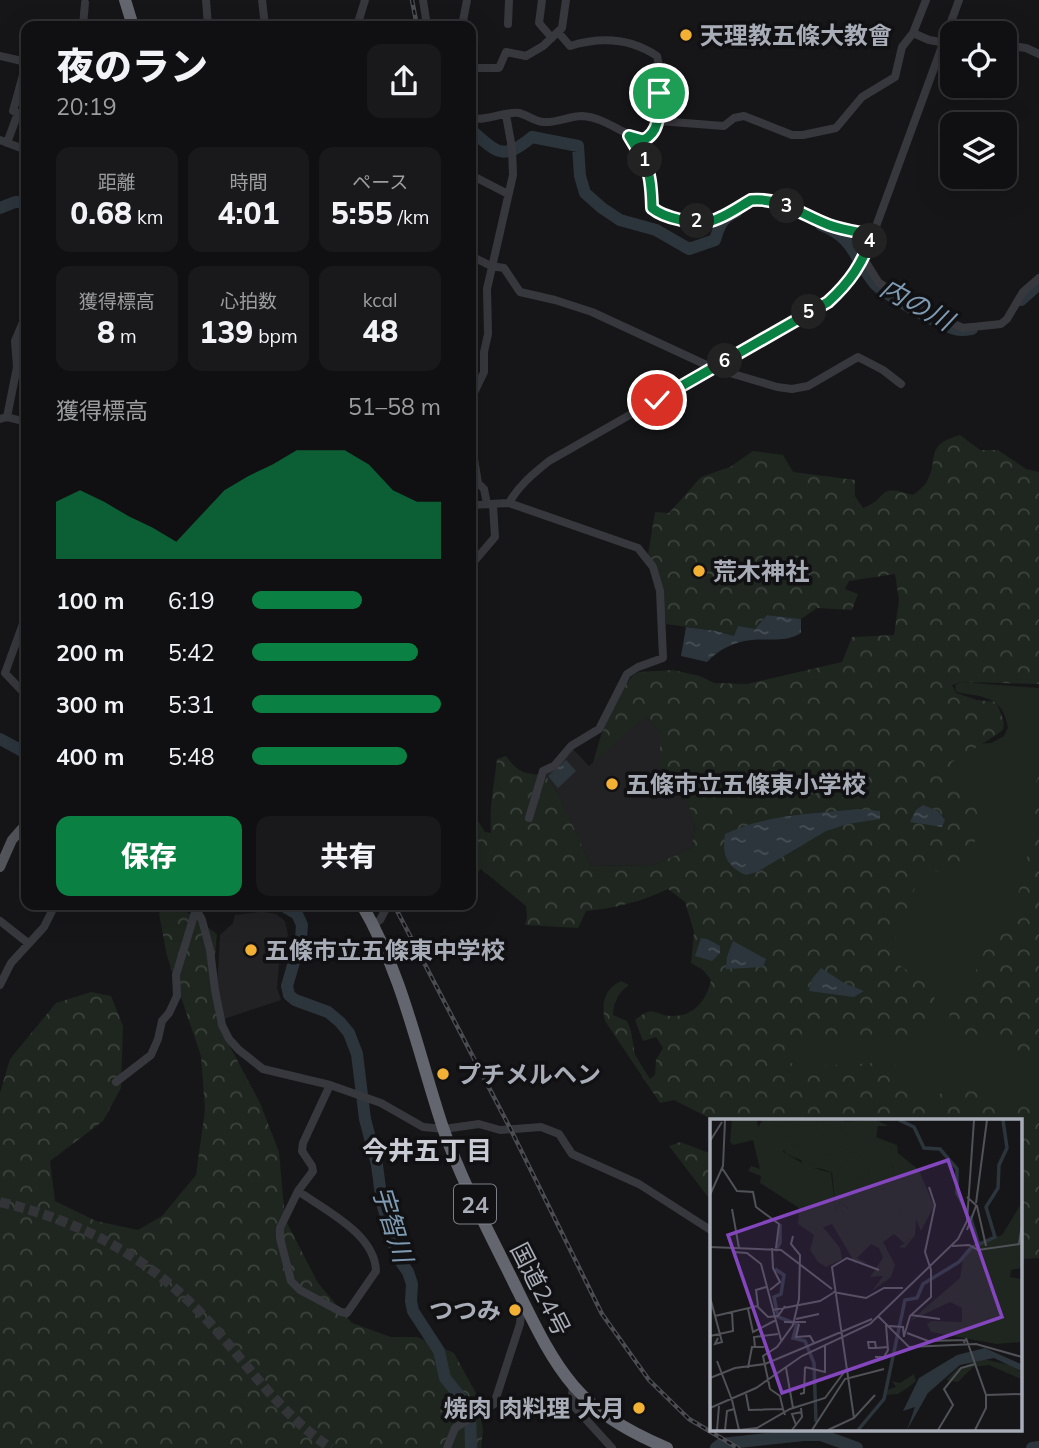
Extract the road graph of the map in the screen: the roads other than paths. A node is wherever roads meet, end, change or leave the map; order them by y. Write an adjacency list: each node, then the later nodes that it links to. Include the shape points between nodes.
1 (125, 0): 15 (highway)
2 (206, 0): 16 (street)
3 (262, 0): 17 (street)
4 (353, 0): 12 (street)
5 (423, 0): 19 (street)
6 (467, 0): 20 (street)
7 (509, 0): 22 (street)
8 (542, 0): 24 (street, via 539,23)
9 (566, 0): 24 (street, via 562,28)
10 (926, 0): 23 (street)
11 (959, 0): 21 (street)
12 (364, 3): 18 (street)
13 (85, 4): 14 (street)
14 (83, 21)
15 (131, 21)
16 (208, 21)
17 (264, 21)
18 (359, 21)
19 (425, 21)
20 (463, 21)
21 (954, 21)
22 (508, 24)
23 (913, 33): 25 (street); 35 (street, via 902,47 895,77 862,97 836,128 792,135 744,116 724,126)
24 (555, 35): 31 (street, via 526,56 506,52 499,68); 35 (street, via 570,46 606,39 657,56)
25 (940, 42)
26 (1017, 47): 27 (street)
27 (1039, 54)
28 (0, 56): 29 (street)
29 (21, 62)
30 (940, 63): 41 (street)
31 (476, 68)
32 (21, 81): 37 (street, via 13,111 18,113)
33 (506, 115): 34 (street); 36 (street, via 518,113 542,123 594,118); 40 (street, via 513,175)
34 (476, 119)
35 (659, 121): 36 (street, via 648,138)
36 (629, 136): 41 (street, via 648,165 652,208 659,214 714,221 756,199)
37 (4, 142): 38 (street)
38 (21, 148)
39 (476, 178): 40 (street)
40 (508, 194): 44 (street)
41 (872, 235): 43 (street)
42 (476, 258): 44 (street)
43 (864, 259): 45 (street, via 879,283 963,328 1001,324); 47 (street, via 846,286 828,302)
44 (491, 266): 47 (street, via 505,268 520,292 592,313); 49 (street, via 484,372)
45 (1039, 278)
46 (21, 327): 50 (street, via 15,341 17,367)
47 (713, 368): 48 (street, via 777,387 800,388 858,357); 53 (street, via 549,461)
48 (901, 384)
49 (476, 389)
50 (2, 416): 51 (street)
51 (21, 421)
52 (476, 471): 54 (street)
53 (509, 503): 54 (street); 59 (street, via 638,548 657,579 663,624 663,658 627,674 599,729 542,771)
54 (490, 505): 55 (street); 56 (street, via 495,537)
55 (476, 506)
56 (476, 559)
57 (21, 629): 58 (street, via 5,673)
58 (21, 690)
59 (530, 818)
60 (21, 830): 61 (main road)
61 (0, 867)
62 (52, 910): 69 (street)
63 (194, 910): 71 (street, via 176,975 177,996 162,1021 155,1047)
64 (196, 910): 72 (street, via 229,1039 263,1069)
65 (365, 910): 68 (highway, 国道24号 / 24)
66 (385, 910): 68 (street)
67 (0, 921): 69 (street)
68 (374, 925): 73 (highway, 国道24号 / 24, via 405,1000)
69 (28, 943): 70 (street, via 10,963)
70 (0, 985)
71 (116, 1082)
72 (330, 1086): 73 (street, via 381,1103 423,1126); 74 (street, via 303,1143 302,1151 313,1171)
73 (444, 1129): 75 (street, via 479,1124 500,1130 541,1127 559,1134 572,1154 639,1184); 76 (highway, 国道24号 / 24)
74 (298, 1191): 74 (street, via 280,1228 291,1281 300,1290 347,1312 376,1271 376,1263 358,1234)
75 (710, 1230)
76 (522, 1300): 77 (highway, 国道24号 / 24); 78 (street, via 520,1324 494,1404 455,1427)
77 (573, 1387): 79 (street, via 571,1403); 80 (highway, 国道24号 / 24, via 612,1422)
78 (447, 1448)
79 (612, 1448)
80 (667, 1448)

